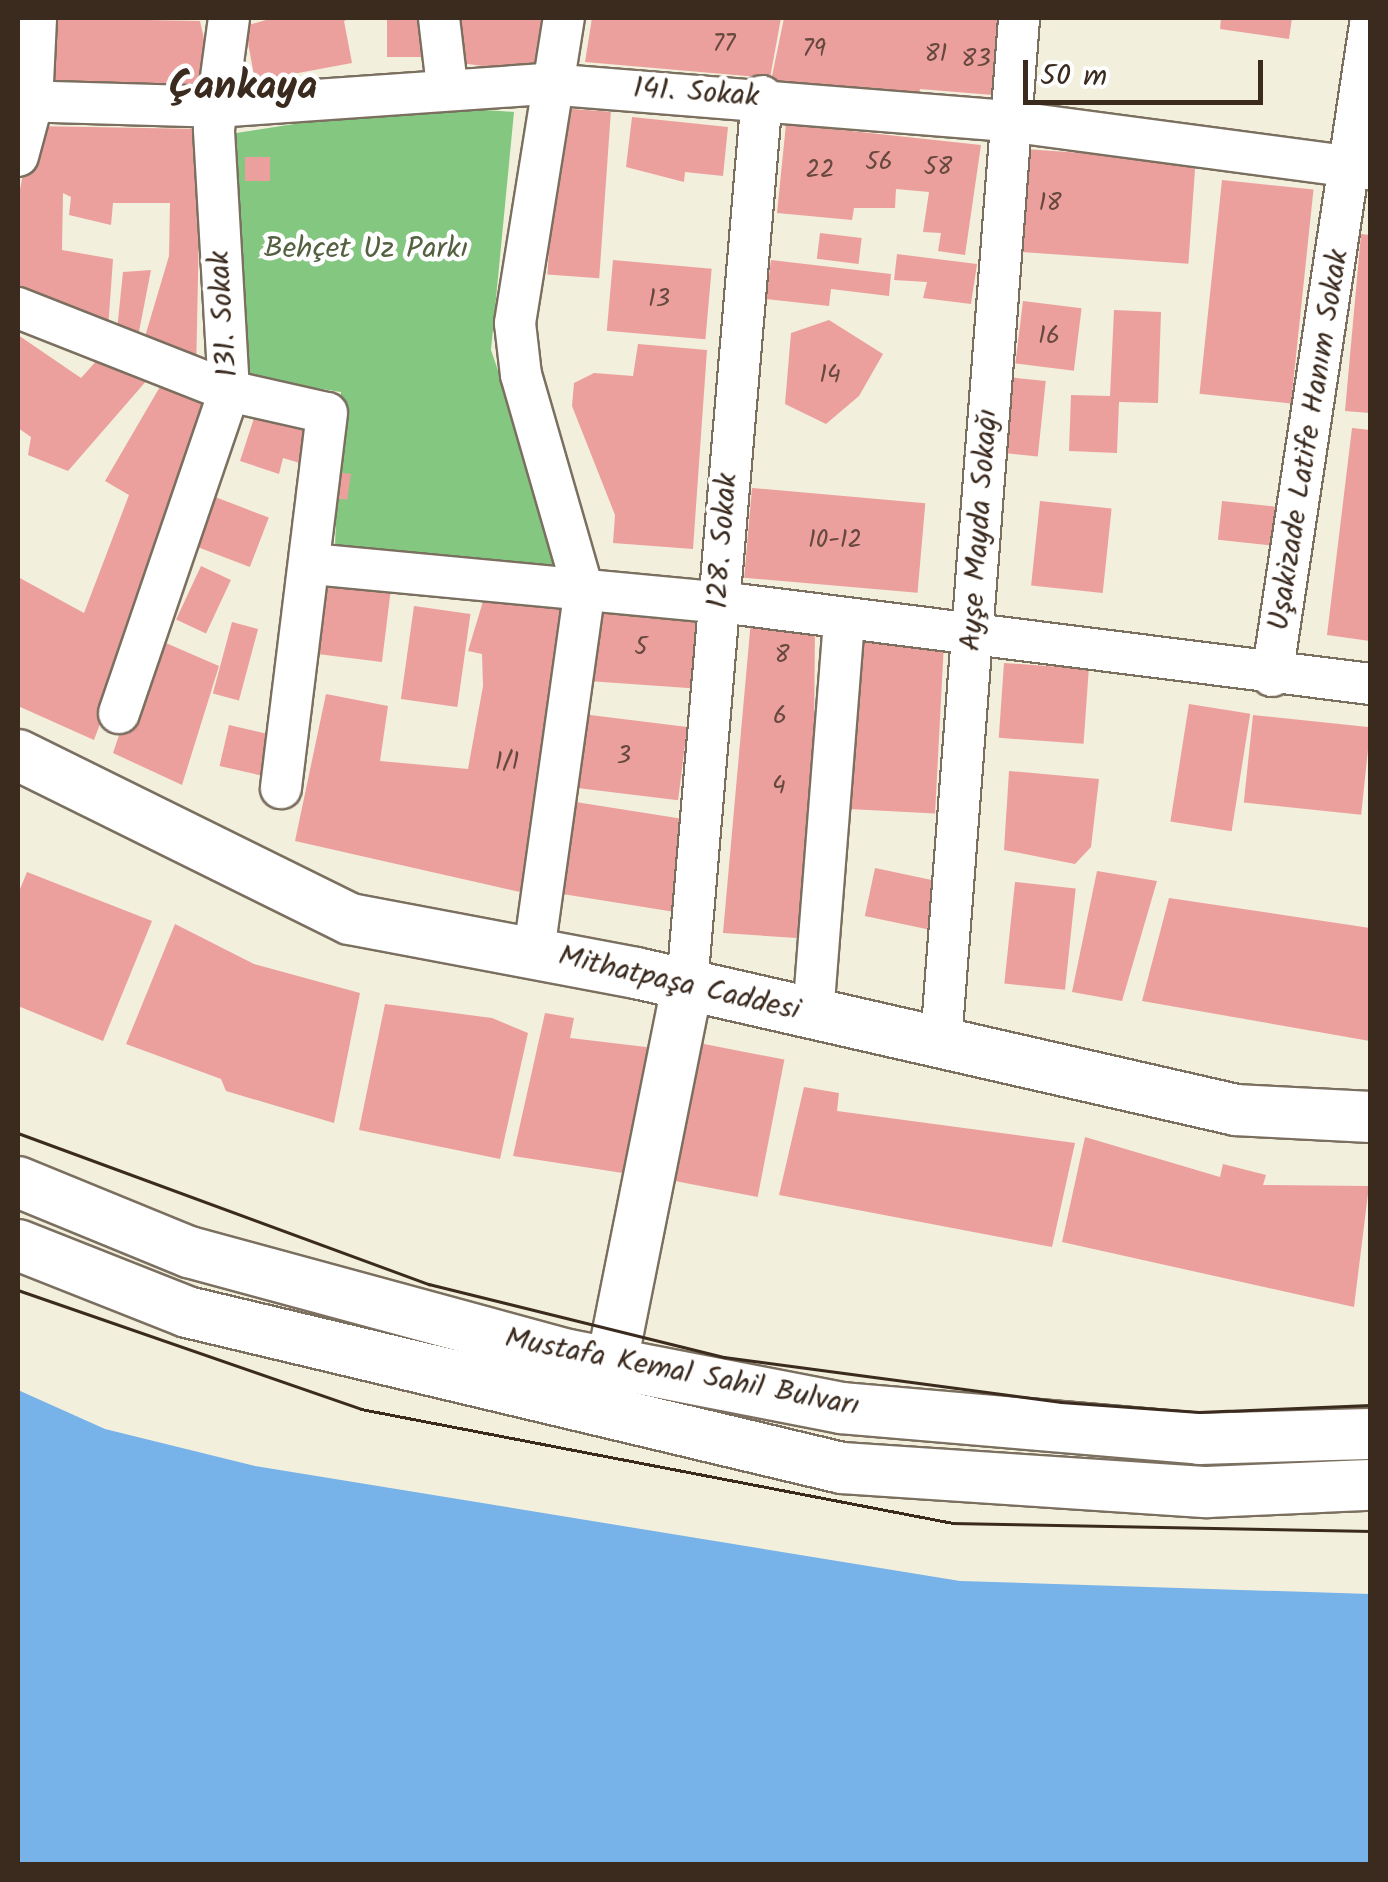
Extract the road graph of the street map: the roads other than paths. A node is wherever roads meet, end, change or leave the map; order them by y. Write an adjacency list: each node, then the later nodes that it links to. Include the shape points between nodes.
1 (36, 18): 10 (street)
2 (229, 18): 11 (street, 131. Sokak)
3 (440, 18): 8 (street)
4 (564, 18): 7 (street)
5 (1019, 18): 12 (street, Ayşe Mayda Sokağı)
6 (1370, 25): 14 (street, Uşakizade Latife Hanım Sokak)
7 (547, 84): 8 (street, 141. Sokak); 9 (street, 141. Sokak); 18 (street, via 516,323 521,374)
8 (446, 86): 11 (street, 141. Sokak)
9 (762, 96): 12 (street, 141. Sokak); 19 (street, 128. Sokak)
10 (25, 102): 11 (street, 141. Sokak); 13 (street)
11 (215, 107): 16 (street, 131. Sokak)
12 (1008, 122): 14 (street, 141. Sokak); 21 (street, Ayşe Mayda Sokağı)
13 (18, 156)
14 (1361, 168): 22 (street, Uşakizade Latife Hanım Sokak)
15 (18, 308): 16 (street)
16 (230, 391): 17 (street, via 327,413); 24 (street, 131. Sokak)
17 (312, 564): 18 (street); 26 (street)
18 (584, 593): 19 (street); 27 (street)
19 (719, 602): 20 (street); 28 (street, 128. Sokak)
20 (844, 619): 21 (street); 29 (street)
21 (974, 635): 22 (street); 30 (street, Ayşe Mayda Sokağı)
22 (1272, 676): 23 (street)
23 (1370, 684)
24 (120, 712)
25 (18, 755): 27 (main road, Mithatpaşa Caddesi, via 321,908)
26 (281, 788)
27 (534, 951): 28 (main road, Mithatpaşa Caddesi)
28 (687, 985): 29 (main road, Mithatpaşa Caddesi); 34 (main road)
29 (814, 1015): 30 (main road, Mithatpaşa Caddesi)
30 (941, 1042): 31 (main road, Mithatpaşa Caddesi, via 1236,1110)
31 (1370, 1117)
32 (18, 1182): 34 (main road, Mustafa Kemal Sahil Bulvarı, via 188,1252)
33 (18, 1244): 36 (main road, Mustafa Kemal Sahil Bulvarı, via 187,1312 842,1468 1207,1492)
34 (612, 1362): 35 (main road, Mustafa Kemal Sahil Bulvarı, via 841,1408 1200,1439)
35 (1370, 1434)
36 (1370, 1485)

